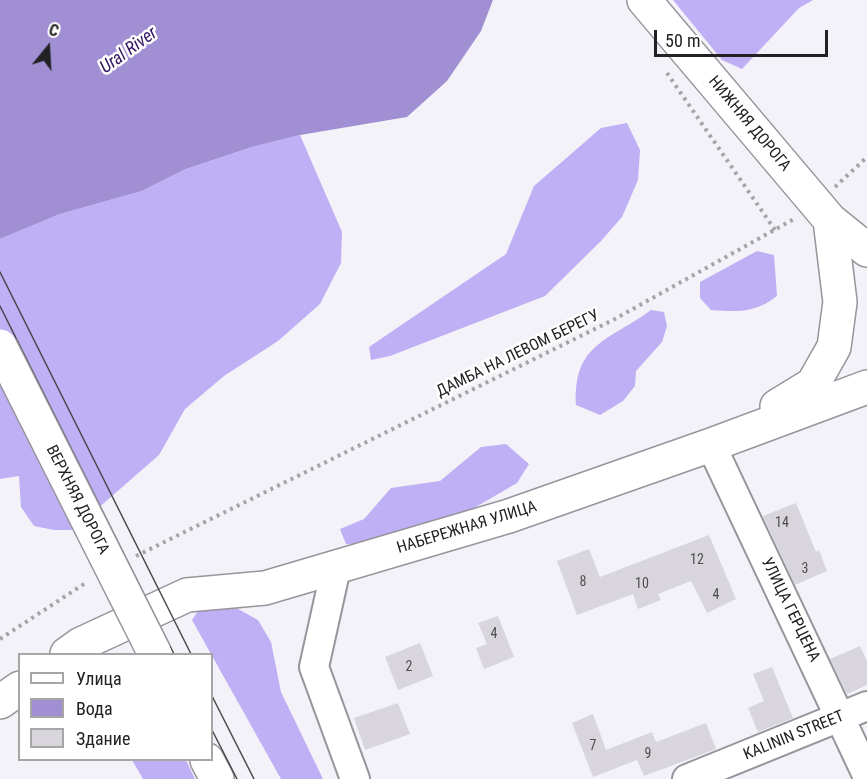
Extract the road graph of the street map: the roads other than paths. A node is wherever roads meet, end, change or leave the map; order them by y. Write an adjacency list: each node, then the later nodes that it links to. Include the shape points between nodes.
1 (644, 0): 2 (main road, НИЖНЯЯ ДОРОГА)
2 (824, 212): 3 (main road, НИЖНЯЯ ДОРОГА); 6 (main road, via 840,302 834,347 813,384)
3 (867, 250)
4 (0, 346): 9 (main road, ВЕРХНЯЯ ДОРОГА, bridge)
5 (867, 387): 6 (main road, НАБЕРЕЖНАЯ УЛИЦА)
6 (711, 445): 7 (main road, НАБЕРЕЖНАЯ УЛИЦА, via 509,516); 12 (street, УЛИЦА ГЕРЦЕНА)
7 (336, 568): 8 (main road, НАБЕРЕЖНАЯ УЛИЦА, via 265,588 187,595); 16 (street, via 314,668)
8 (68, 653)
9 (154, 653)
10 (18, 689): 11 (main road)
11 (0, 702)
12 (854, 712): 14 (street, УЛИЦА ГЕРЦЕНА); 17 (street, KALININ STREET)
13 (208, 761): 15 (main road)
14 (867, 775)
15 (217, 779)
16 (355, 779)
17 (687, 779)

